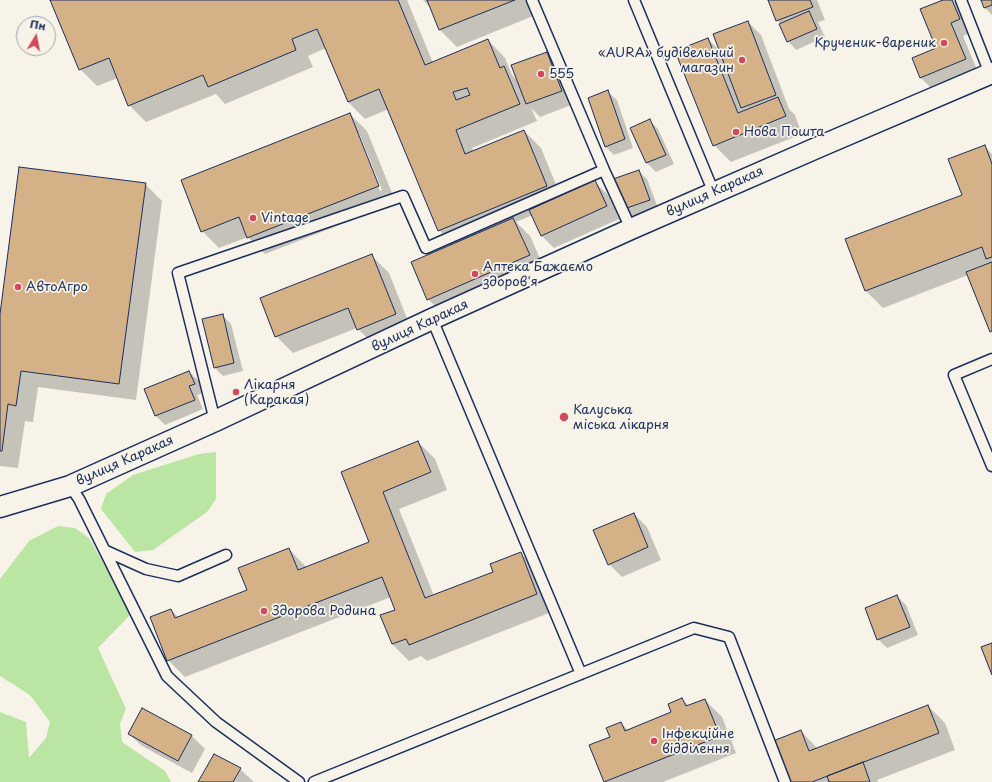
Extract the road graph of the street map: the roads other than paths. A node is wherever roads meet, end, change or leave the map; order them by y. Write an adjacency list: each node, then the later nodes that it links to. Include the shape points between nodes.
1 (532, 0): 5 (lane)
2 (634, 0): 6 (lane)
3 (962, 0): 4 (lane)
4 (991, 73): 6 (street, вулиця Каракая)
5 (604, 170): 7 (lane); 10 (lane, via 426,248 403,196 178,273)
6 (714, 193): 7 (street, вулиця Каракая)
7 (631, 229): 8 (street, вулиця Каракая)
8 (432, 319): 10 (street, вулиця Каракая); 16 (lane)
9 (992, 359): 11 (lane, via 954,375)
10 (215, 421): 12 (street, вулиця Каракая)
11 (992, 466)
12 (70, 486): 13 (street, вулиця Каракая); 14 (lane, via 79,498)
13 (0, 507)
14 (106, 551): 15 (lane, via 146,568 178,576); 17 (lane, via 167,676 216,722)
15 (226, 556)
16 (581, 674): 18 (lane); 19 (lane, via 694,628 729,637)
17 (299, 782)
18 (314, 782)
19 (785, 782)

